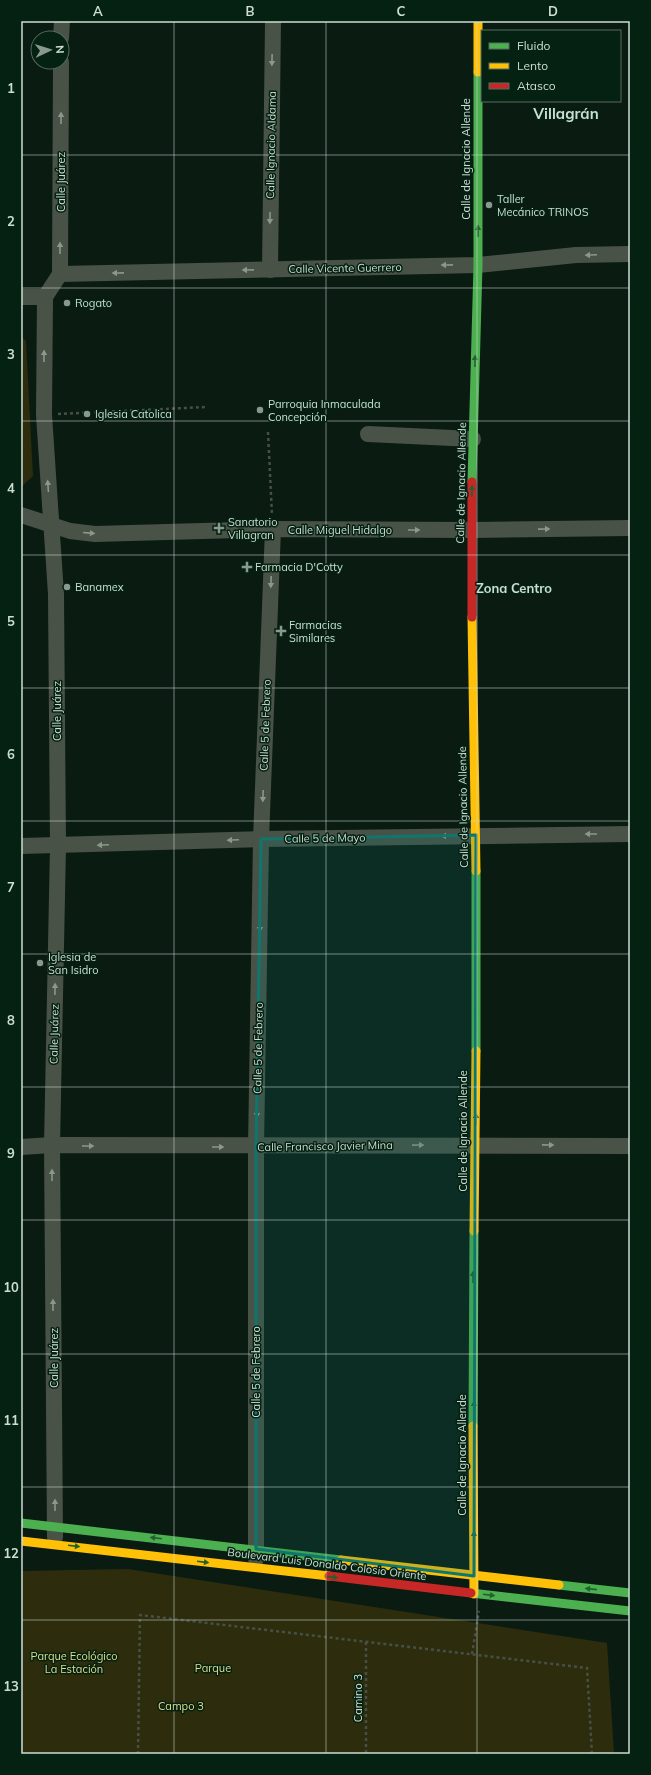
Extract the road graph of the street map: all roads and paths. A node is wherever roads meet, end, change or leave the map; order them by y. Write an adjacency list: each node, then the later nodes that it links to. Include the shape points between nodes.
1 (273, 21): 6 (street, Calle Ignacio Aldama, one-way to 6)
2 (478, 21): 5 (street, Calle de Ignacio Allende, one-way to 2)
3 (61, 70): 7 (street, Calle Juárez, one-way to 3)
4 (630, 254): 5 (street, Calle Vicente Guerrero, one-way to 5, via 576,255)
5 (478, 265): 6 (street, Calle Vicente Guerrero, one-way to 6); 14 (street, Calle de Ignacio Allende, one-way to 5)
6 (270, 270): 7 (street, Calle Vicente Guerrero, one-way to 7)
7 (60, 274): 9 (street)
8 (21, 297): 9 (street)
9 (45, 297): 11 (street, Calle Juárez, one-way to 9)
10 (206, 407): 11 (path)
11 (44, 415): 16 (street, Calle Juárez, one-way to 11)
12 (268, 432): 18 (path)
13 (368, 434): 14 (street)
14 (473, 439): 19 (street, Calle de Ignacio Allende, one-way to 14)
15 (21, 515): 16 (street, Calle Miguel Hidalgo)
16 (51, 525): 18 (street, Calle Miguel Hidalgo, one-way to 18, via 70,531 95,534); 24 (street, Calle Juárez, via 56,594)
17 (630, 528): 19 (street, Calle Miguel Hidalgo, one-way to 17)
18 (273, 529): 19 (street, Calle Miguel Hidalgo, one-way to 19); 22 (street, Calle 5 de Febrero, one-way to 22)
19 (471, 530): 21 (street, Calle de Ignacio Allende)
20 (630, 834): 21 (street, Calle 5 de Mayo, one-way to 21)
21 (476, 835): 22 (street, Calle 5 de Mayo, one-way to 22); 25 (street, Calle de Ignacio Allende, one-way to 21)
22 (261, 839): 24 (street, Calle 5 de Mayo, one-way to 24); 29 (street, Calle 5 de Febrero, one-way to 29)
23 (21, 846): 24 (street, Calle 5 de Mayo)
24 (58, 846): 26 (street, Calle Juárez, one-way to 24)
25 (476, 1144): 27 (street, Calle Francisco Javier Mina, one-way to 27); 29 (street, Calle Francisco Javier Mina, one-way to 25); 36 (street, Calle de Ignacio Allende, one-way to 25, via 473,1268)
26 (52, 1145): 28 (street, Calle Francisco Javier Mina); 29 (street, Calle Francisco Javier Mina, one-way to 29); 31 (street, Calle Juárez, one-way to 26)
27 (630, 1146)
28 (21, 1147)
29 (256, 1147): 34 (street, Calle 5 de Febrero)
30 (21, 1523): 31 (street, Boulevard Luis Donaldo Colosio Oriente)
31 (55, 1526): 33 (street, Calle Juárez); 34 (street, Boulevard Luis Donaldo Colosio Oriente, one-way to 31)
32 (21, 1541): 33 (street, Boulevard Luis Donaldo Colosio Oriente)
33 (55, 1544): 35 (street, Boulevard Luis Donaldo Colosio Oriente, one-way to 35)
34 (256, 1549): 35 (street, Calle 5 de Febrero); 36 (street, Boulevard Luis Donaldo Colosio Oriente)
35 (256, 1568): 38 (street, Boulevard Luis Donaldo Colosio Oriente, one-way to 38)
36 (474, 1576): 37 (street, Boulevard Luis Donaldo Colosio Oriente, one-way to 36); 38 (street, Calle de Ignacio Allende)
37 (630, 1593)
38 (478, 1594): 39 (street, Boulevard Luis Donaldo Colosio Oriente, one-way to 39); 41 (path)
39 (630, 1611)
40 (366, 1642): 41 (path); 42 (path, via 140,1615); 43 (path, Camino 3)
41 (472, 1654): 44 (path, via 587,1668)
42 (138, 1754)
43 (366, 1754)
44 (592, 1754)

